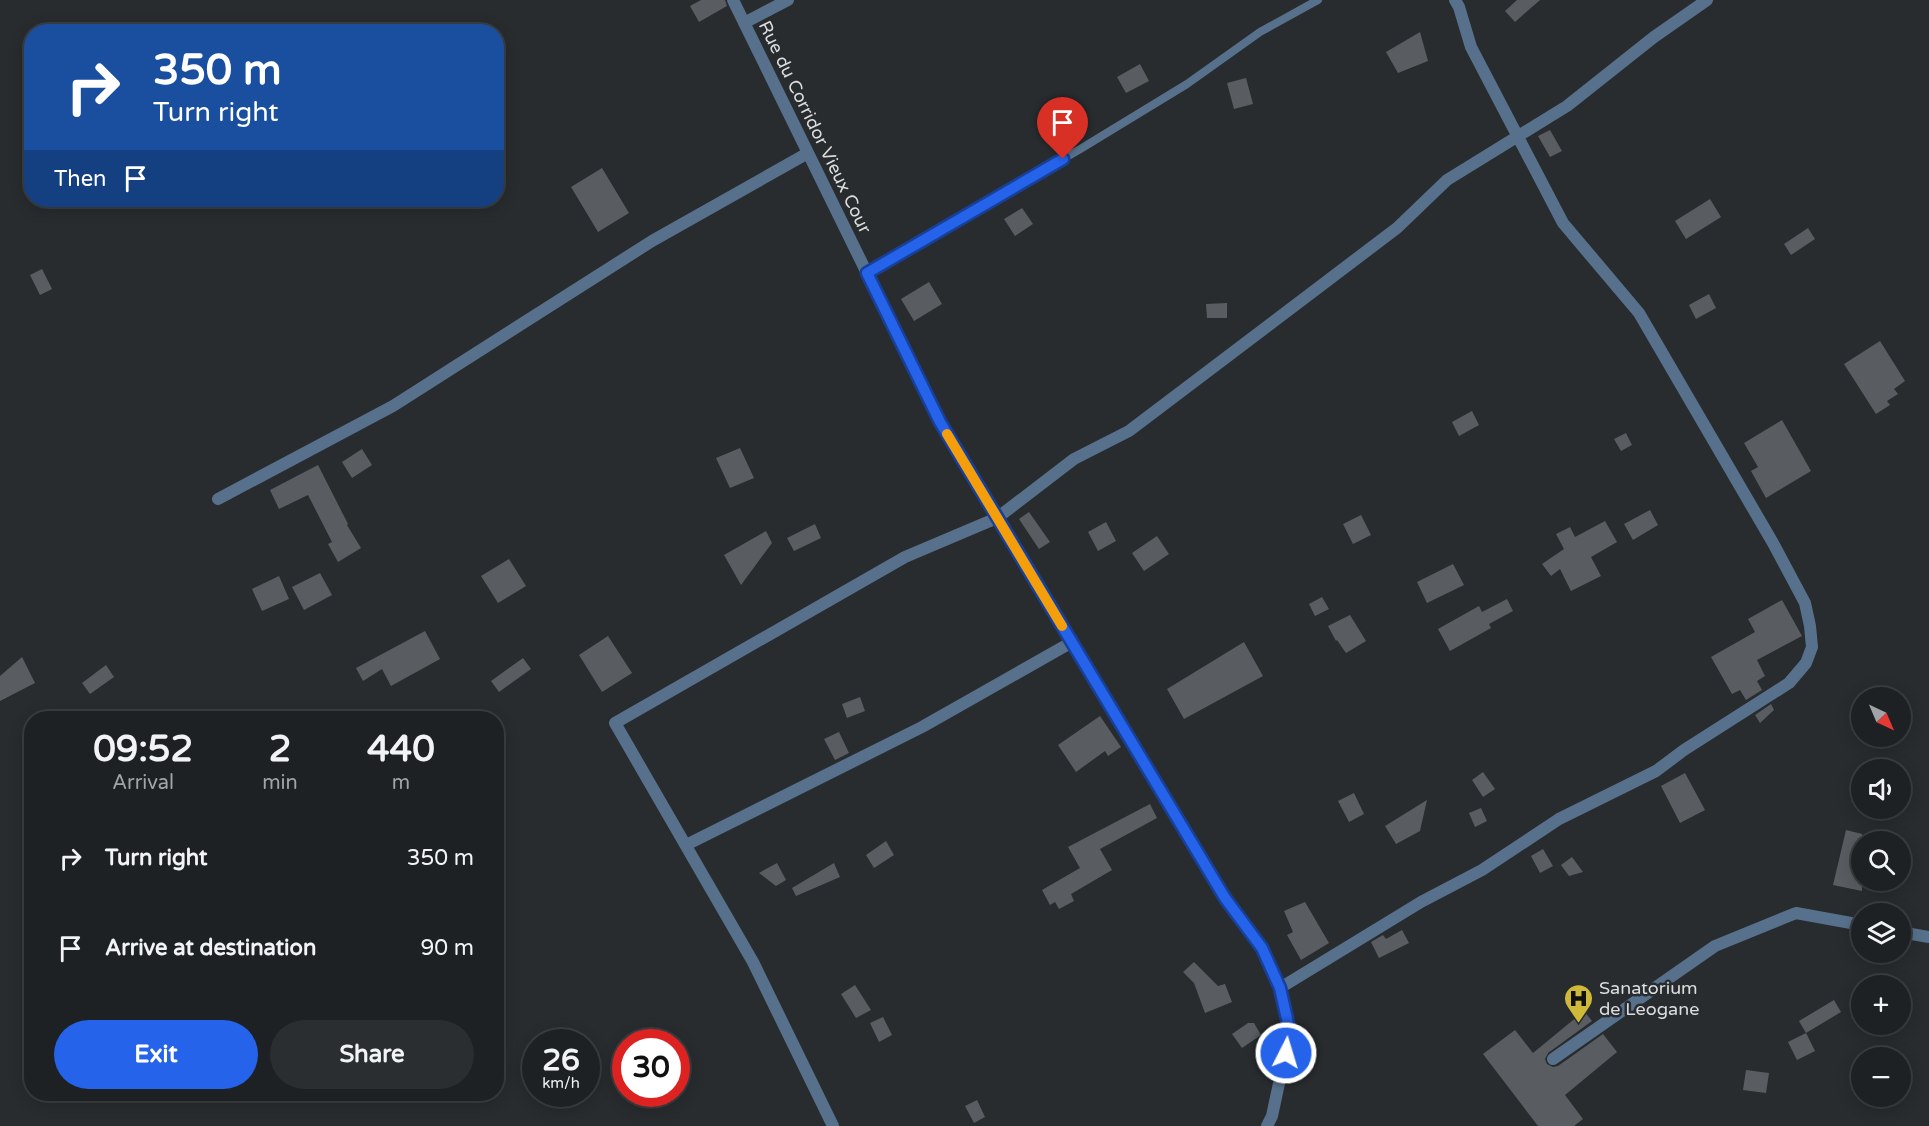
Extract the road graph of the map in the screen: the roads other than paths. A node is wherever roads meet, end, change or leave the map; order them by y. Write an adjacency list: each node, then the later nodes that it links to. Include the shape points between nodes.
1 (733, 0): 6 (street, Rue du Corridor Vieux Cour)
2 (788, 0): 6 (street)
3 (1318, 0): 9 (lane, via 1260,32 1187,84 1082,148)
4 (1455, 0): 7 (street, via 1471,47)
5 (1707, 0): 7 (street, via 1653,37 1567,106)
6 (744, 23): 8 (street, Rue du Corridor Vieux Cour)
7 (1517, 136): 11 (street, via 1447,180 1397,228 1130,431 1074,459); 17 (street, via 1563,223 1640,313 1805,603 1812,647 1806,663 1789,683 1656,771 1559,819 1482,870 1421,902)
8 (808, 153): 9 (street, Rue du Corridor Vieux Cour); 10 (street, via 652,241 393,406)
9 (867, 273): 11 (street, Rue du Corridor Vieux Cour, via 940,422)
10 (218, 499)
11 (997, 518): 12 (street, Rue du Corridor Vieux Cour); 13 (street, via 905,557 615,723)
12 (1072, 642): 13 (street, via 922,728); 17 (street, Rue du Corridor Vieux Cour, via 1225,898 1262,948)
13 (686, 845): 19 (street, via 753,962)
14 (1851, 923): 18 (street, via 1796,913 1715,946)
15 (1911, 934): 16 (street)
16 (1929, 937)
17 (1280, 988): 20 (street, Rue du Corridor Vieux Cour, via 1290,1032)
18 (1553, 1059)
19 (832, 1126)
20 (1267, 1126)

